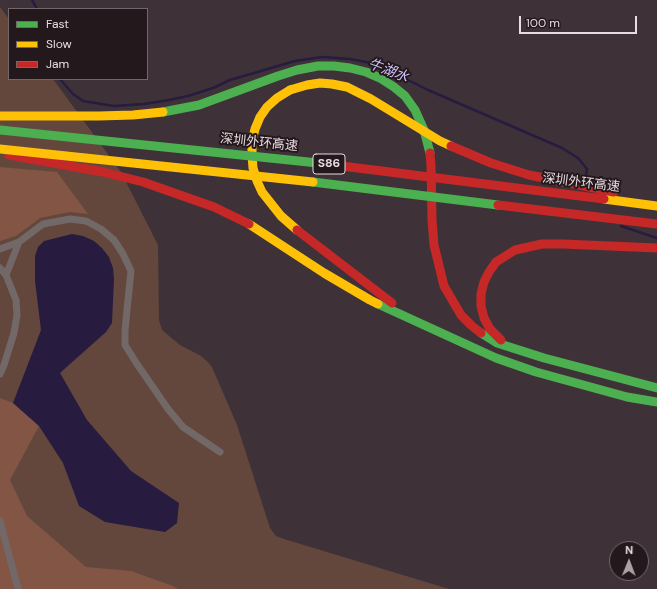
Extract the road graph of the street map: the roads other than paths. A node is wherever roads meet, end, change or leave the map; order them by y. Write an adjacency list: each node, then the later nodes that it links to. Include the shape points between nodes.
1 (0, 116): 14 (highway, via 106,116 157,113 217,100 278,76 318,66 350,68 380,78 405,96 424,130 431,166 434,245 444,286 461,315 472,326 497,343)
2 (0, 130): 6 (highway, 深圳外环高速 / S86, bridge, via 312,162)
3 (0, 149): 7 (highway, S86, bridge, via 329,184)
4 (0, 153): 13 (highway, via 143,182 214,207 254,227 370,300)
5 (657, 202): 13 (highway, bridge, via 529,174 491,163 440,141 371,99 346,88 320,83 290,90 267,107 255,129 252,141 253,168 262,192 281,216 305,237)
6 (657, 206)
7 (657, 224)
8 (19, 242): 10 (street); 12 (street); 18 (street, via 43,224 70,219 86,221 102,229 114,240 131,271 124,331 126,345 168,409 183,427)
9 (657, 248): 14 (highway, via 542,244 515,250 500,259 488,272 481,294 481,306 490,329)
10 (0, 249)
11 (0, 268): 12 (street)
12 (6, 275): 15 (street, via 16,300 17,315 14,333)
13 (415, 320): 17 (highway, via 516,366 626,397)
14 (509, 347): 16 (highway)
15 (0, 374)
16 (657, 388)
17 (657, 402)
18 (220, 452)
19 (0, 521): 20 (street)
20 (18, 589)

